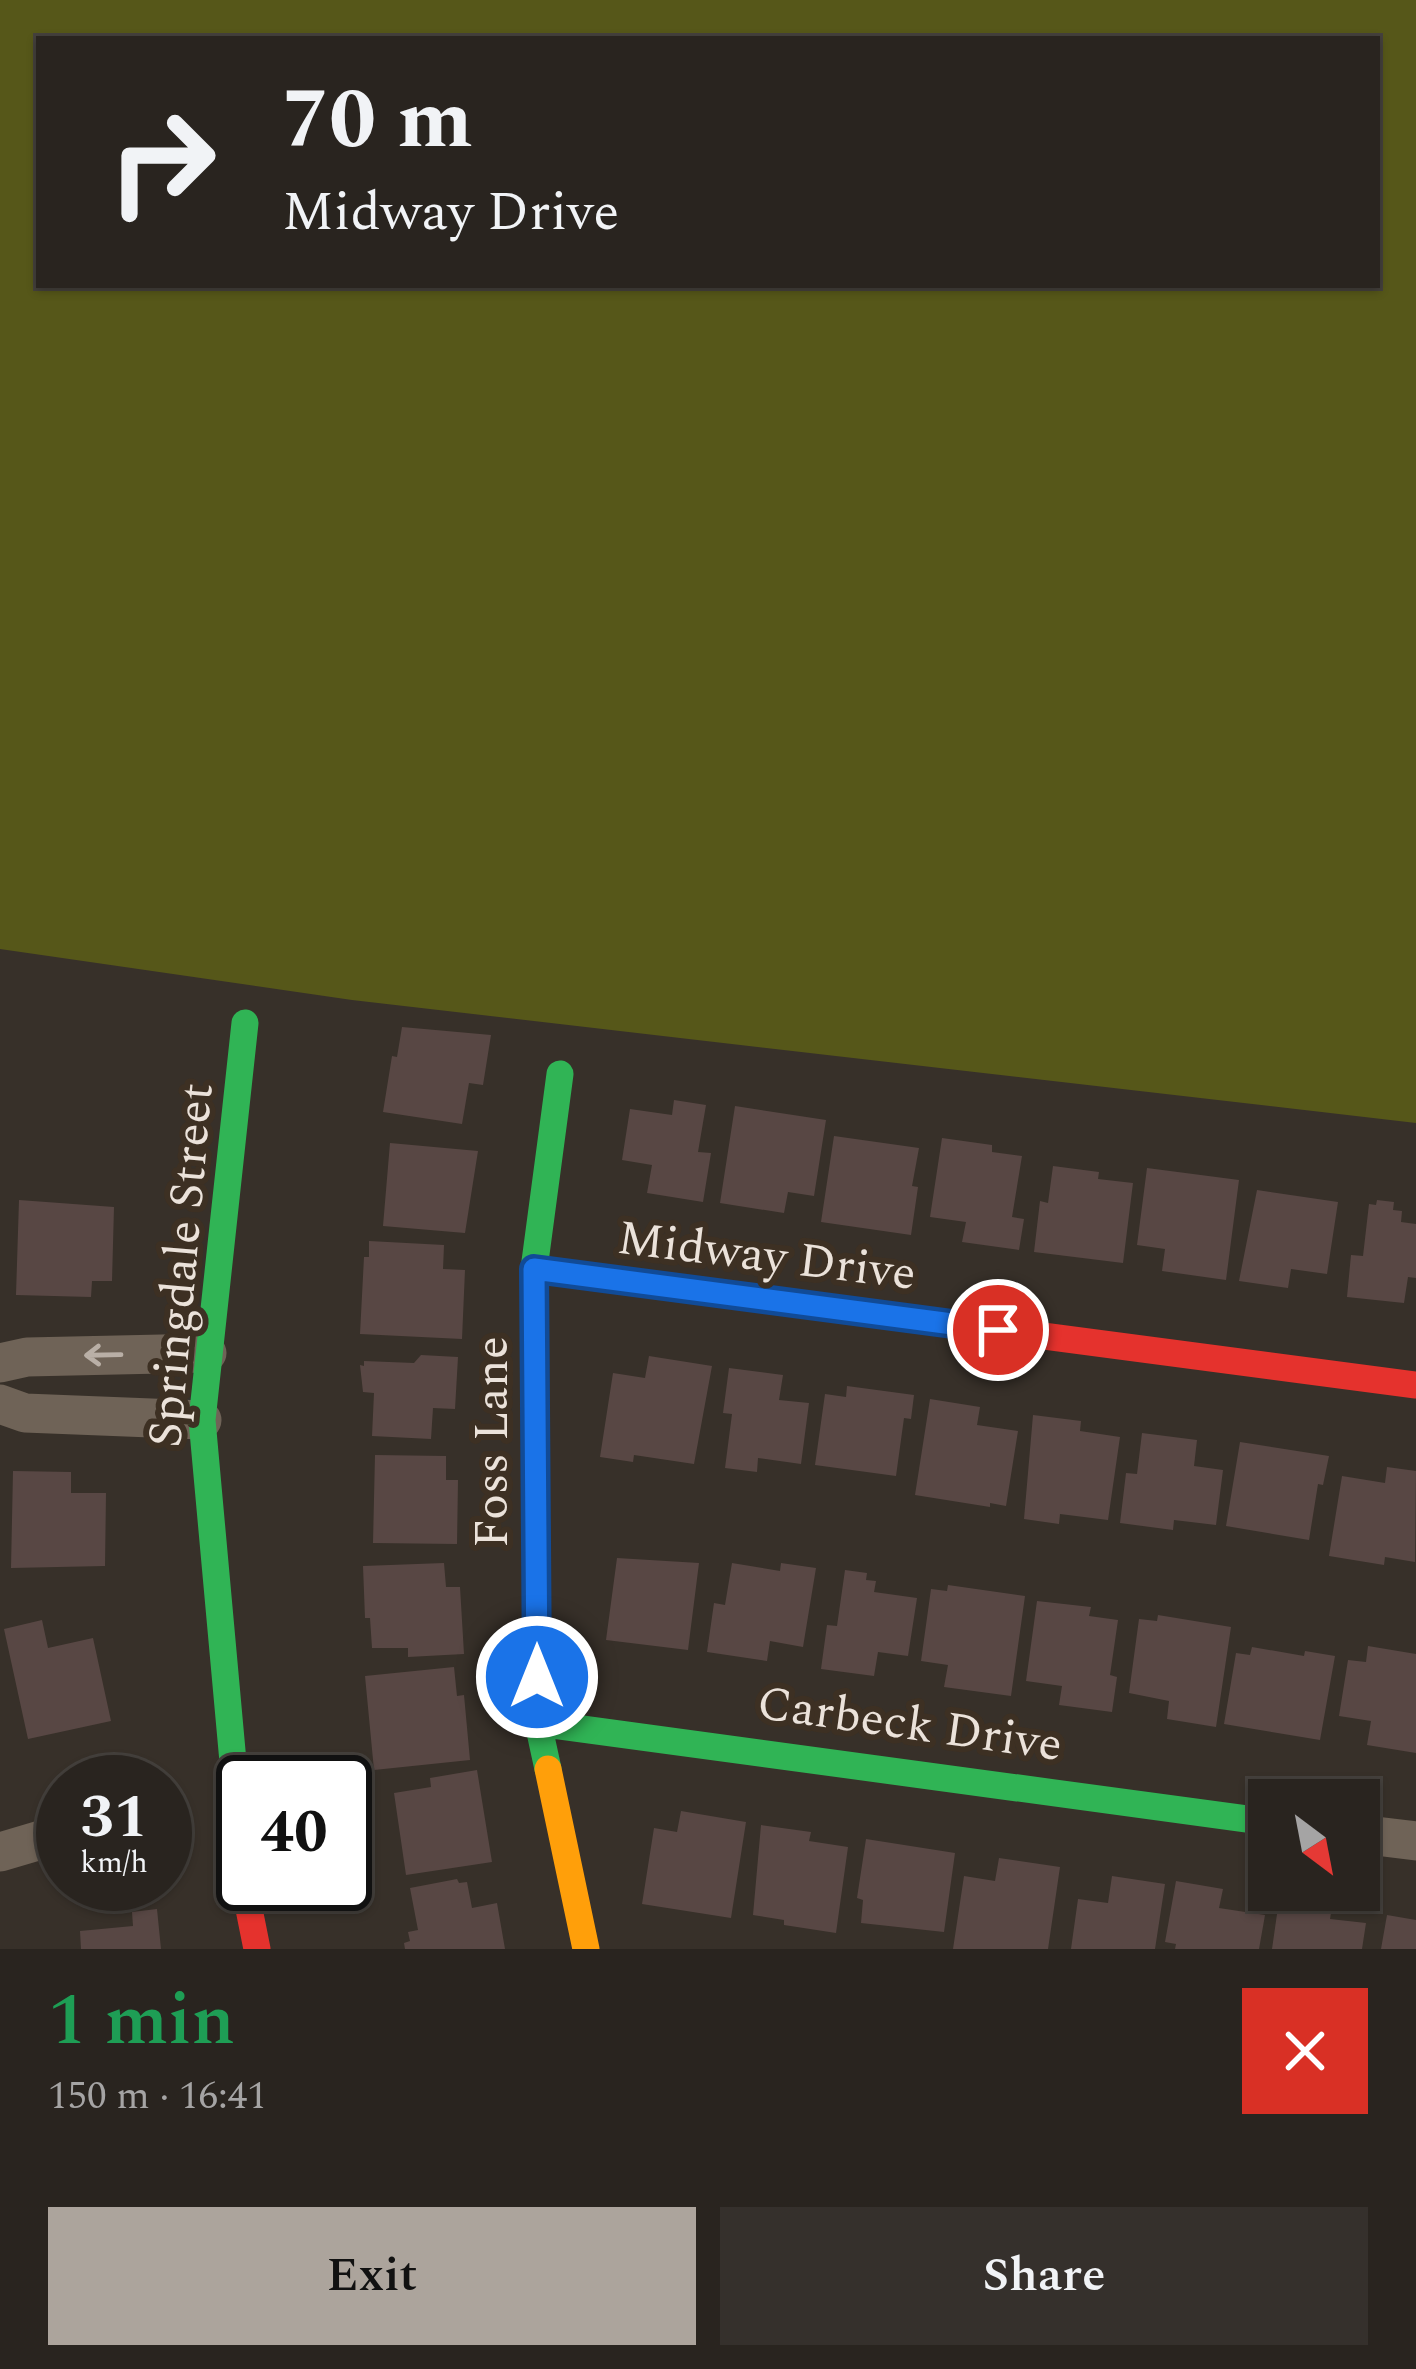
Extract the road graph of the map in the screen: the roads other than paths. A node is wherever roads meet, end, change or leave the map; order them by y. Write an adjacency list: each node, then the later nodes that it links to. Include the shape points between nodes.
1 (245, 1024): 4 (street, Springdale Street)
2 (560, 1074): 3 (street, Foss Lane)
3 (534, 1269): 6 (street, Midway Drive); 9 (street, Foss Lane)
4 (207, 1353): 5 (street, one-way to 5); 8 (street, Springdale Street)
5 (0, 1363)
6 (1416, 1385)
7 (0, 1403): 8 (street, via 25,1413)
8 (202, 1420): 10 (street, Springdale Street)
9 (538, 1723): 11 (street, Carbeck Drive); 18 (street, Foss Lane)
10 (234, 1755)
11 (1248, 1819)
12 (1380, 1837): 14 (street)
13 (36, 1841): 15 (street)
14 (1416, 1841)
15 (0, 1852)
16 (249, 1911): 17 (street)
17 (257, 1949)
18 (586, 1949)

